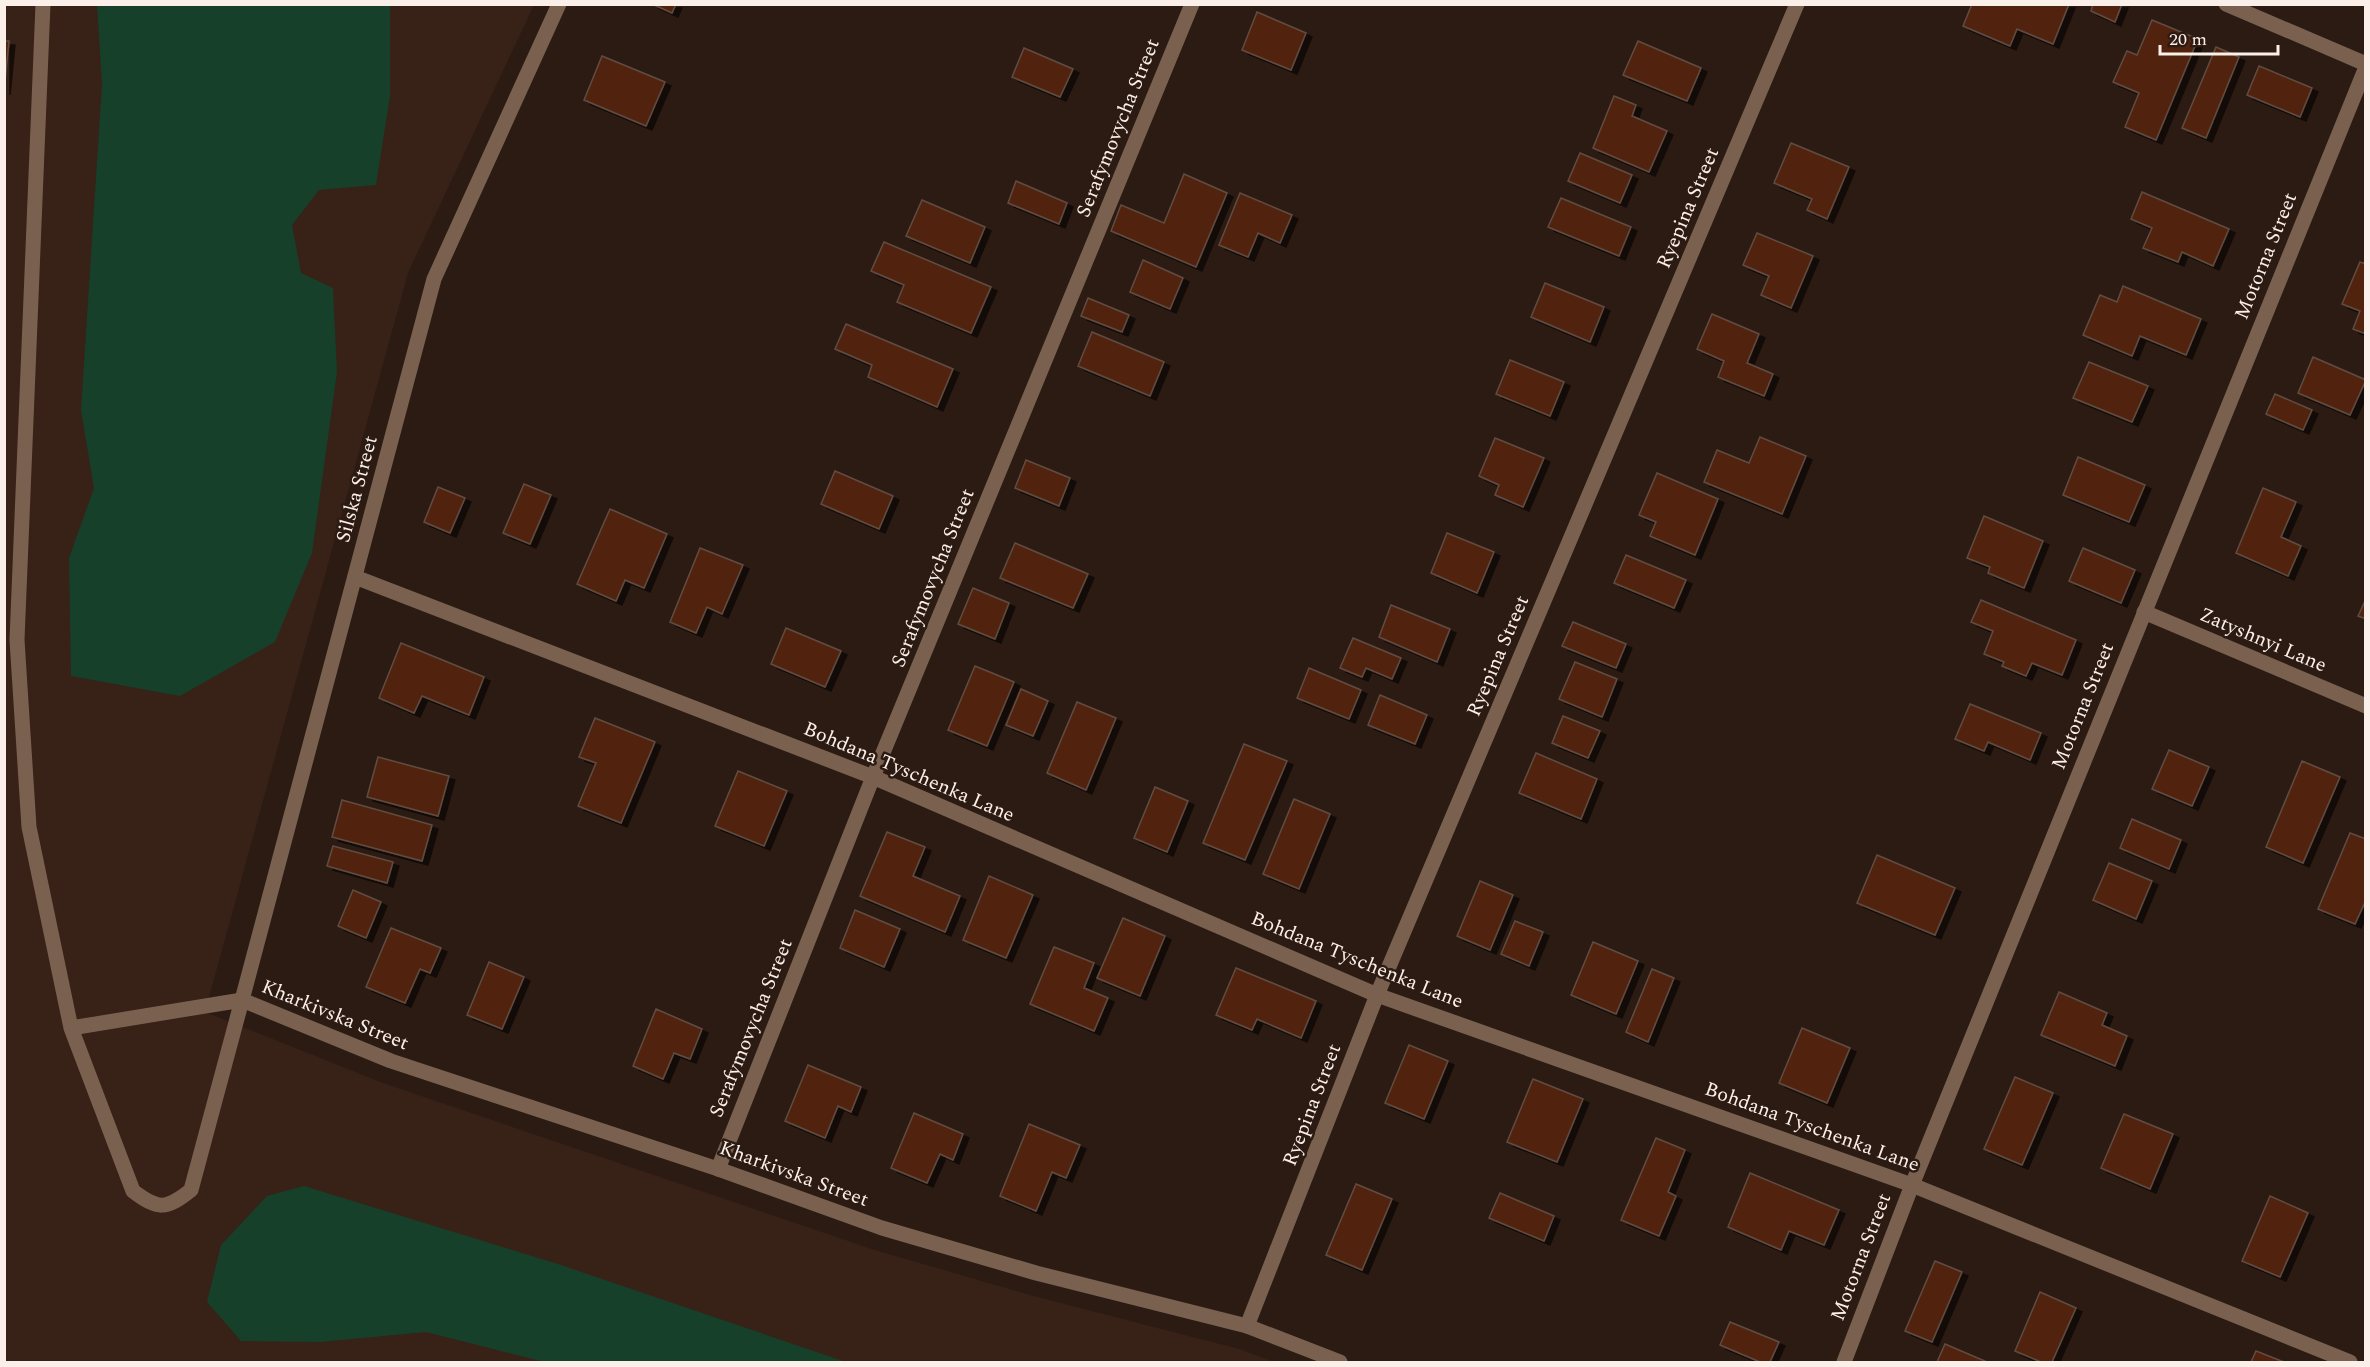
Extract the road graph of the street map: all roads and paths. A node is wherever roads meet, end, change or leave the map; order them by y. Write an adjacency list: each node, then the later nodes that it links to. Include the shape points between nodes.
1 (43, 4): 13 (street, Silska Street, via 17,640 29,827)
2 (559, 4): 7 (street, Silska Street, via 434,279)
3 (1192, 4): 10 (street, Serafymovycha Street)
4 (1797, 4): 11 (street, Ryepina Street)
5 (2226, 4): 6 (street)
6 (2366, 65): 8 (street, Motorna Street)
7 (356, 577): 10 (street, Bohdana Tyschenka Lane); 12 (street, Silska Street)
8 (2144, 612): 9 (street, Zatyshnyi Lane); 15 (street, Motorna Street)
9 (2366, 706)
10 (873, 777): 11 (street, Bohdana Tyschenka Lane); 14 (street, Serafymovycha Street)
11 (1377, 995): 15 (street, Bohdana Tyschenka Lane); 16 (street, Ryepina Street)
12 (242, 1000): 13 (street); 13 (street, Silska Street, via 191,1190 173,1204 151,1204 133,1191); 14 (street, Kharkivska Street, via 391,1061)
13 (71, 1028)
14 (718, 1169): 16 (street, Kharkivska Street, via 882,1228 1036,1273)
15 (1912, 1185): 18 (street, Motorna Street); 19 (street, Bohdana Tyschenka Lane)
16 (1247, 1326): 17 (street, Kharkivska Street)
17 (1340, 1362)
18 (1844, 1362)
19 (2350, 1362)

